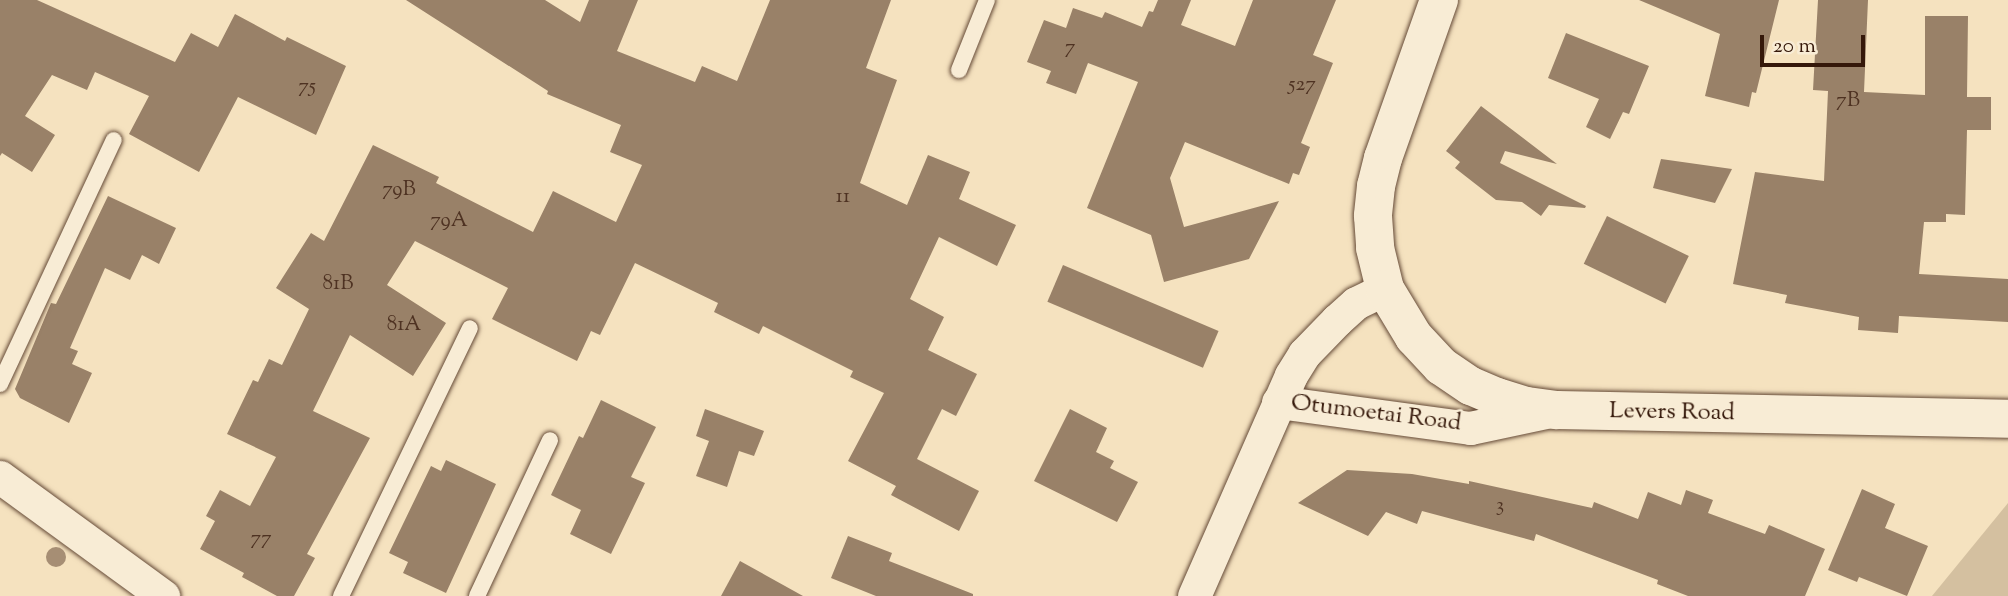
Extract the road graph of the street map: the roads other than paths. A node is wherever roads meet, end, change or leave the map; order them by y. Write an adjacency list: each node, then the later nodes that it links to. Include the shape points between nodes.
1 (987, 0): 3 (lane)
2 (1439, 0): 5 (street, via 1376,186 1376,248)
3 (959, 70)
4 (114, 140): 7 (lane)
5 (1385, 289): 8 (street, Otumoetai Road, via 1356,303 1319,337); 9 (street, Levers Road, via 1414,337 1441,366 1497,397)
6 (470, 328): 14 (lane)
7 (0, 384)
8 (1278, 402): 9 (street, Otumoetai Road, via 1470,428); 16 (street, Otumoetai Road)
9 (1557, 410): 10 (street, Levers Road)
10 (2008, 419)
11 (550, 439): 15 (lane)
12 (0, 477): 13 (street)
13 (163, 596)
14 (341, 596)
15 (477, 596)
16 (1194, 596)

